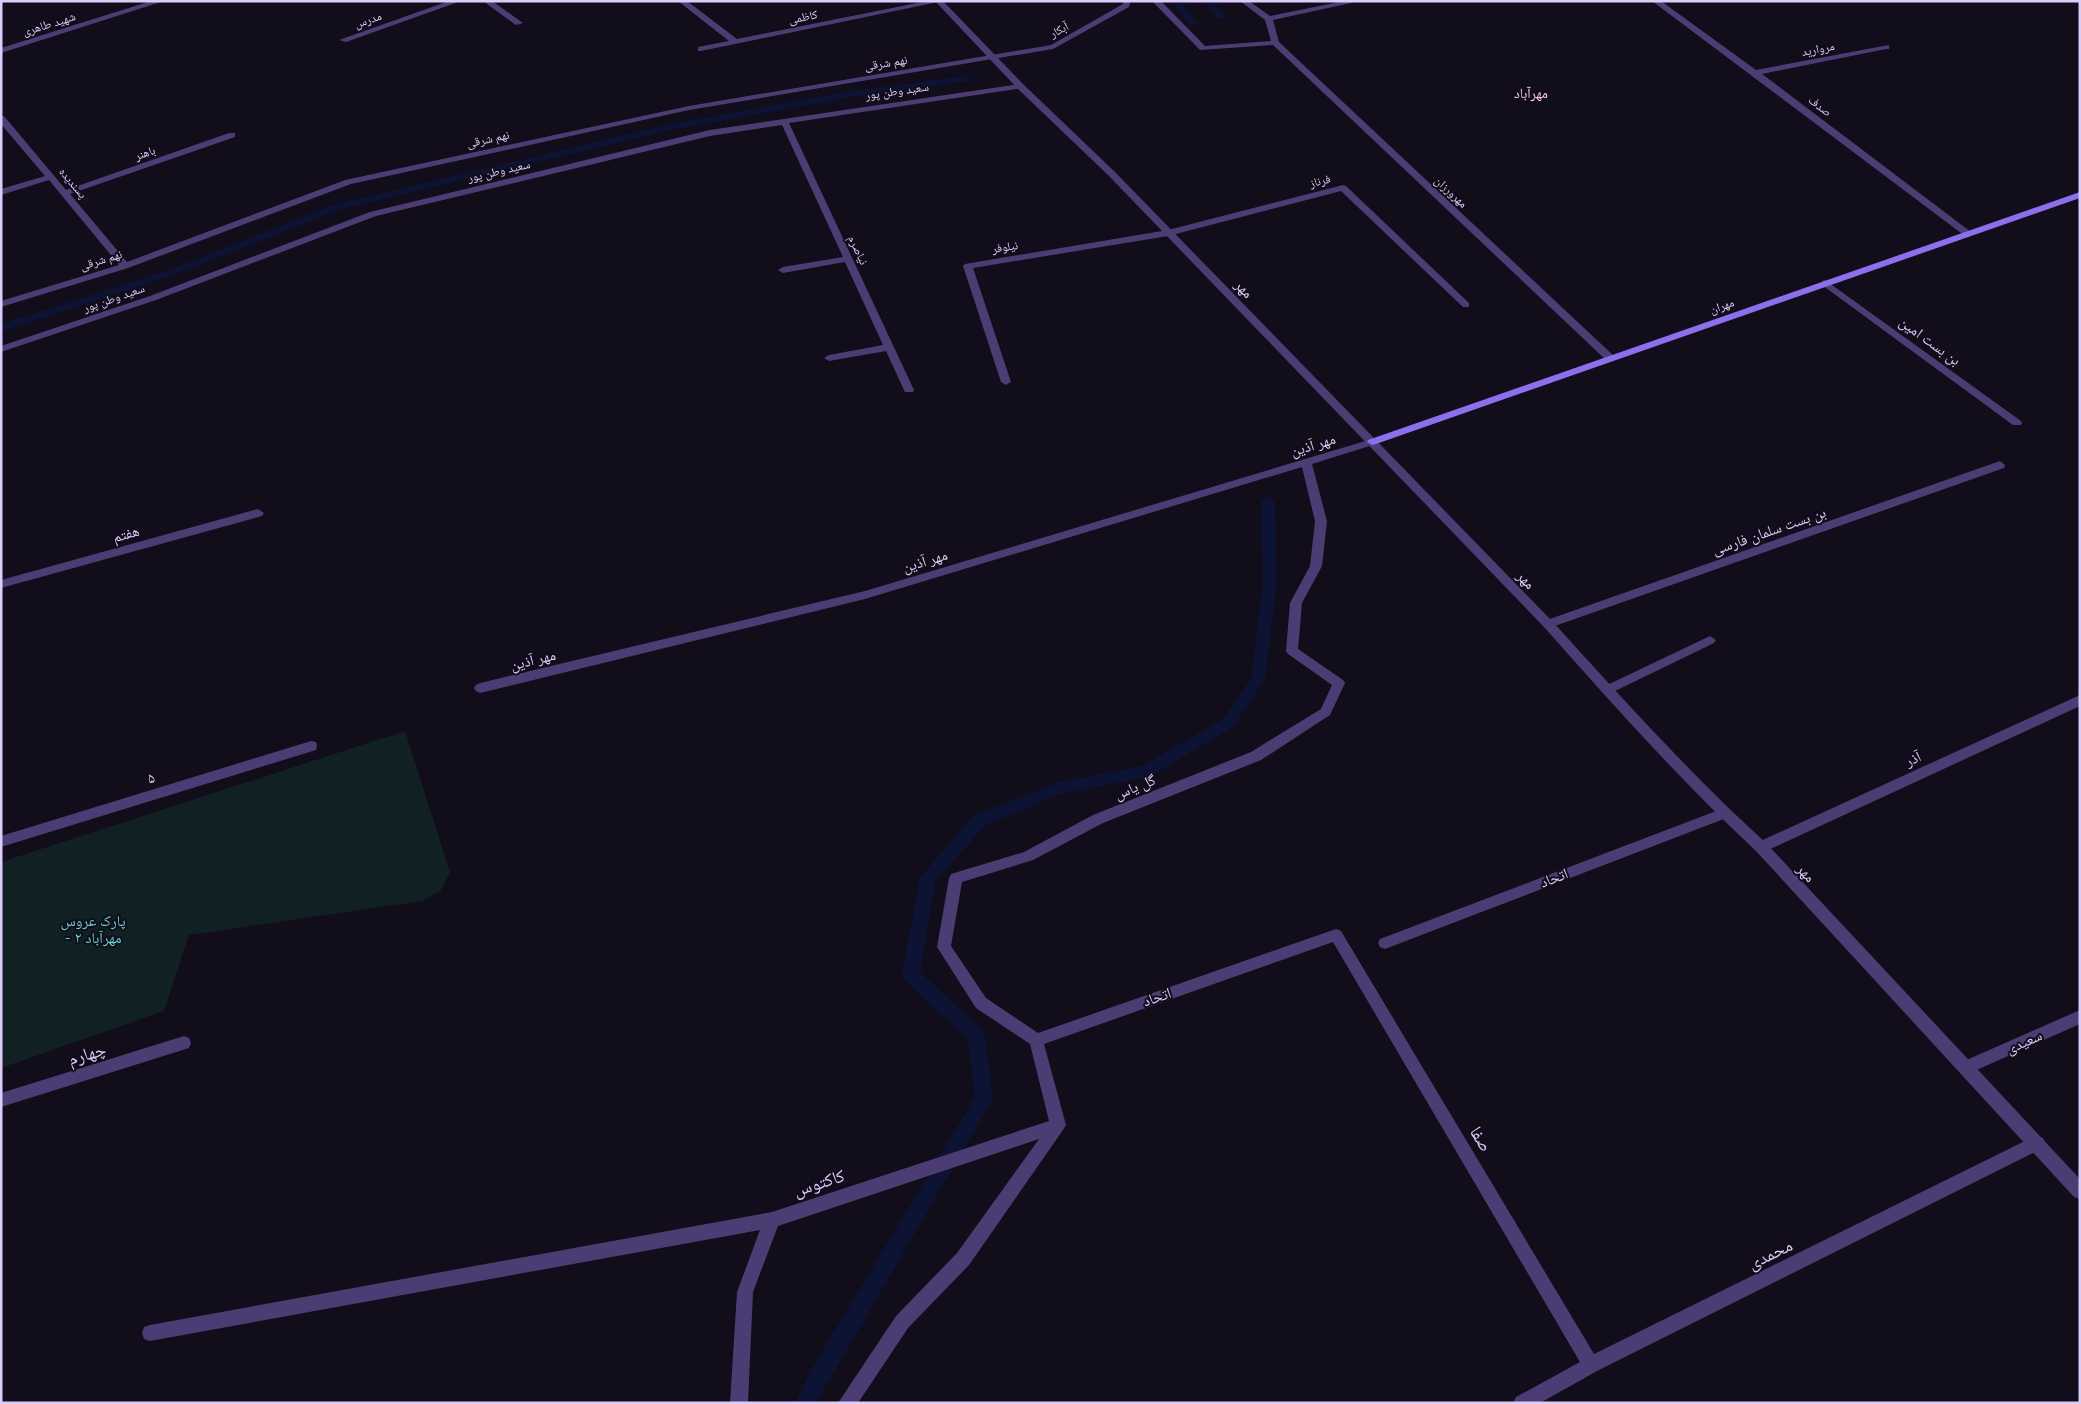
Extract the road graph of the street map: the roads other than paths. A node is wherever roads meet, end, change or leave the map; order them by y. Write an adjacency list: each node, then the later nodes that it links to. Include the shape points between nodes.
1 (160, 1): 18 (street, شهید طاهری)
2 (457, 1): 13 (street, مدرس)
3 (487, 1): 12 (street)
4 (682, 1): 14 (street)
5 (939, 1): 14 (street, کاظمی); 19 (street, مهر)
6 (1156, 1): 15 (street, via 1203,48)
7 (1244, 1): 11 (street)
8 (1356, 1): 11 (street)
9 (1656, 1): 20 (street, صدف)
10 (1125, 2): 19 (street, آبکار, via 1053,47)
11 (1269, 19): 15 (street)
12 (519, 23)
13 (343, 40)
14 (734, 42): 17 (street, کاظمی)
15 (1275, 43): 40 (street, مهرورزان)
16 (1886, 47): 20 (street, مروارید)
17 (701, 49)
18 (1, 51)
19 (996, 58): 21 (street, مهر); 32 (street, نهم شرقی, via 689,108 348,182)
20 (1755, 73): 30 (street, صدف)
21 (1020, 86): 23 (street, سعید وطن پور); 29 (street, مهر)
22 (1, 118): 25 (street, پسندیده)
23 (784, 121): 31 (street, نیاصرم); 38 (street, سعید وطن پور, via 710,134 373,214 153,298)
24 (232, 135): 27 (street, باهنر)
25 (51, 177): 26 (street); 27 (street, پسندیده)
26 (1, 192)
27 (66, 194): 32 (street, پسندیده)
28 (2080, 195): 30 (main road, مهران)
29 (1168, 233): 36 (street, فرناز, via 1342,188); 41 (street, نیلوفر, via 968,266); 44 (street, مهر)
30 (1968, 234): 34 (main road, مهران)
31 (848, 259): 33 (street); 37 (street, نیاصرم)
32 (125, 266): 35 (street, نهم شرقی)
33 (783, 270)
34 (1825, 283): 40 (main road, مهران); 43 (street, بن بست امین)
35 (1, 304)
36 (1466, 305)
37 (889, 347): 39 (street); 42 (street, نیاصرم)
38 (1, 349)
39 (829, 358)
40 (1610, 358): 44 (main road, مهران)
41 (1006, 382)
42 (909, 390)
43 (2017, 423)
44 (1372, 442): 45 (street, مهر آذین); 49 (street, مهر)
45 (1306, 462): 51 (street, مهر آذین, via 865,595); 61 (street, گل یاس, via 1321,522 1316,566 1296,603 1292,651 1339,683 1326,712 1256,756 1098,819 1028,856 956,878 944,947 981,1003)
46 (2000, 465): 49 (street, بن بست سلمان فارسی)
47 (258, 513): 48 (street, هفتم)
48 (1, 584)
49 (1548, 624): 52 (street, مهر)
50 (1710, 640): 52 (street)
51 (480, 688)
52 (1607, 690): 55 (street, مهر)
53 (2080, 700): 57 (street, آذر)
54 (311, 746): 56 (street, ۵)
55 (1724, 813): 57 (street, مهر); 59 (street, اتحاد)
56 (1, 842)
57 (1761, 847): 63 (street, مهر)
58 (1336, 935): 61 (street, اتحاد); 70 (street, صفا)
59 (1385, 943)
60 (2080, 1017): 63 (street, سعیدی)
61 (1036, 1040): 65 (street)
62 (184, 1043): 64 (street, چهارم)
63 (1967, 1066): 66 (street, مهر)
64 (1, 1100)
65 (1058, 1125): 68 (street, کاکتوس); 72 (street, via 963,1258 902,1322)
66 (2037, 1143): 67 (street, مهر); 70 (street, محمدی)
67 (2080, 1191)
68 (772, 1220): 69 (street, کاکتوس); 71 (street, via 745,1292)
69 (150, 1333)
70 (1591, 1364): 73 (street, محمدی)
71 (738, 1403)
72 (847, 1403)
73 (1522, 1403)

